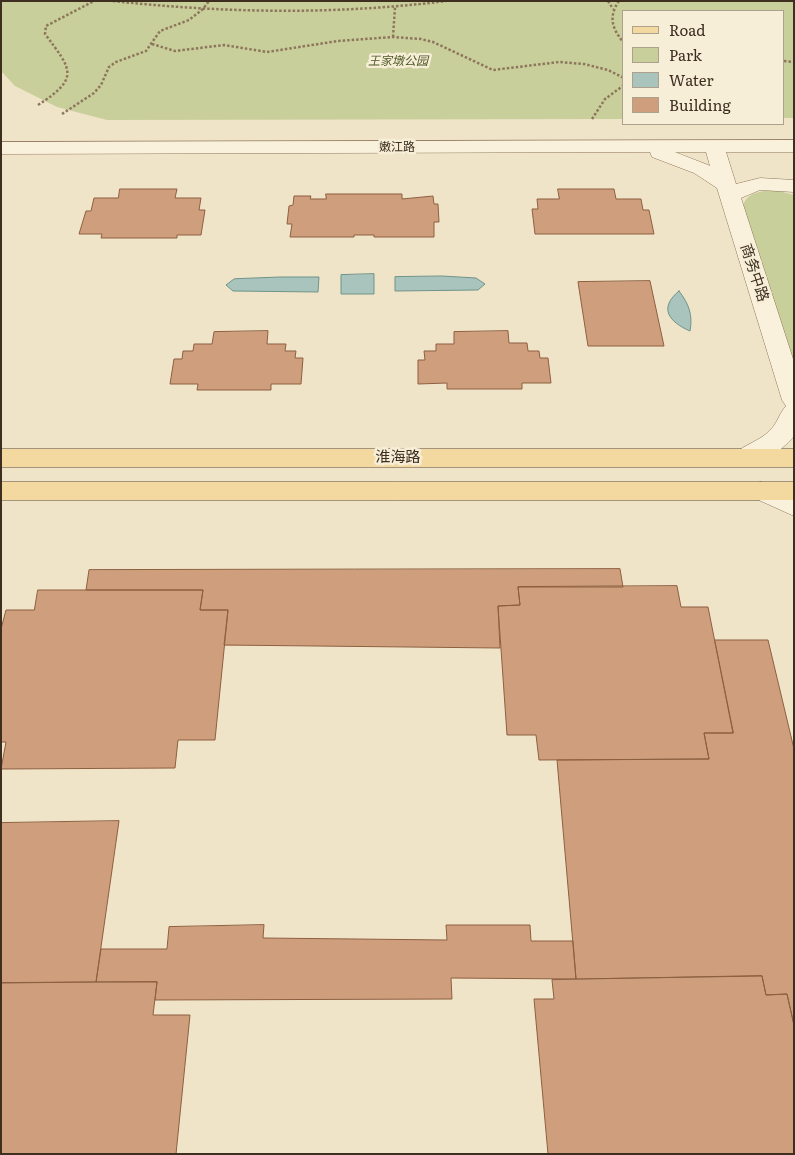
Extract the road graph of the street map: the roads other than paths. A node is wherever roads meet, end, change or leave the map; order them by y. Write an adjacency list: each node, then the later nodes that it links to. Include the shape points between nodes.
1 (636, 146): 2 (street, 嫩江路); 4 (street, 嫩江路); 6 (street, via 685,162)
2 (714, 146): 3 (street, 嫩江路); 6 (street, 商务中路)
3 (794, 146)
4 (1, 148)
5 (794, 186): 6 (street, via 776,182 755,183)
6 (728, 191): 7 (street, 商务中路)
7 (793, 398): 9 (street, 商务中路, via 792,422 768,446)
8 (1, 458): 9 (main road, 淮海路)
9 (743, 458): 10 (main road, 淮海路)
10 (794, 458)
11 (794, 490): 13 (main road)
12 (1, 491): 13 (main road)
13 (761, 491): 14 (street)
14 (794, 507)

